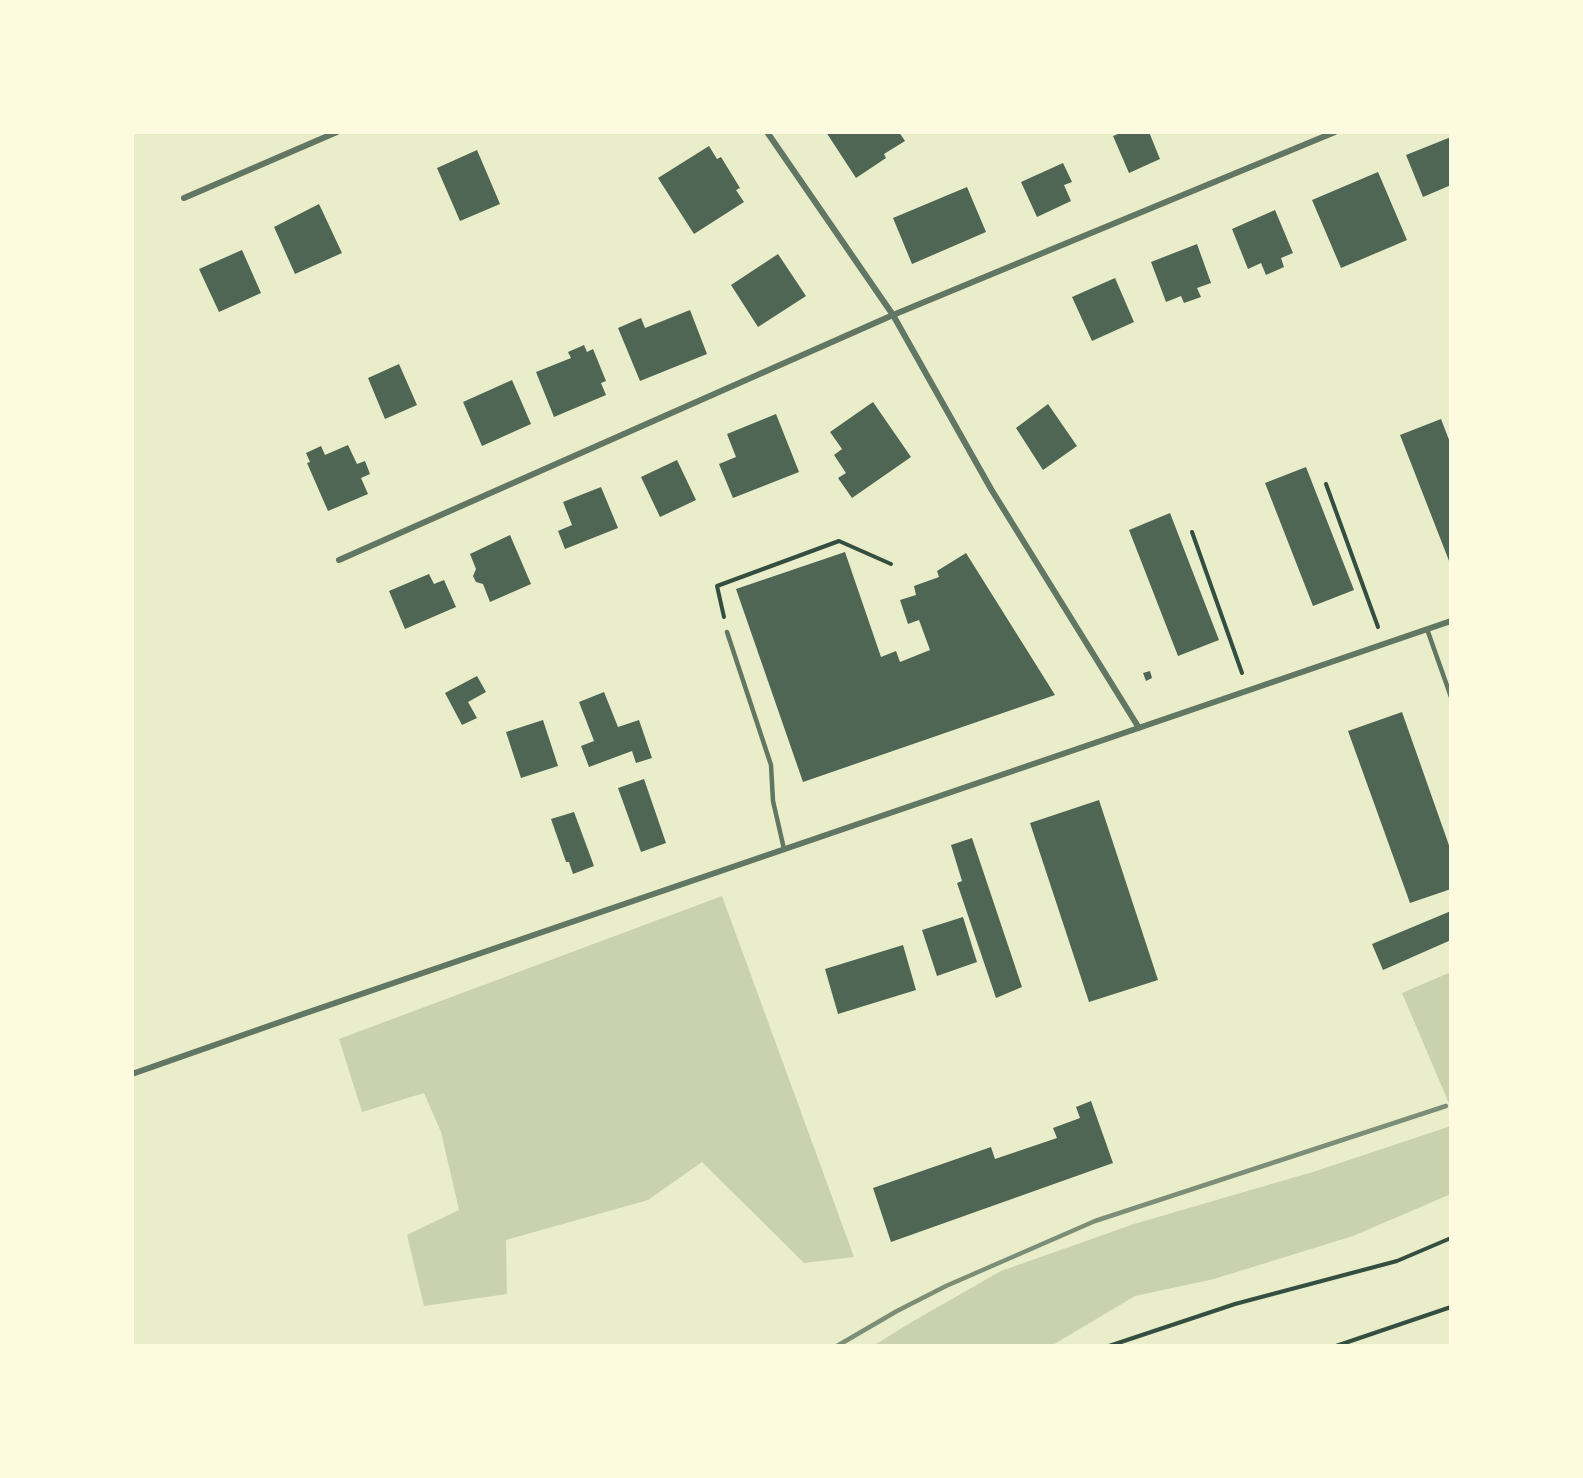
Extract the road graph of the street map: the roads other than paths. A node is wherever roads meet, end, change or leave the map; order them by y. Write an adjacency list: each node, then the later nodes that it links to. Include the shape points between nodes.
1 (337, 132): 4 (street)
2 (767, 132): 5 (street)
3 (1335, 132): 5 (street)
4 (184, 198)
5 (893, 315): 6 (street); 11 (street, via 991,489)
6 (339, 560)
7 (1451, 621): 8 (street)
8 (1427, 630): 10 (lane); 11 (street)
9 (727, 632): 12 (lane, via 771,765 773,801)
10 (1451, 698)
11 (1139, 728): 12 (street)
12 (784, 849): 13 (street)
13 (132, 1074)

